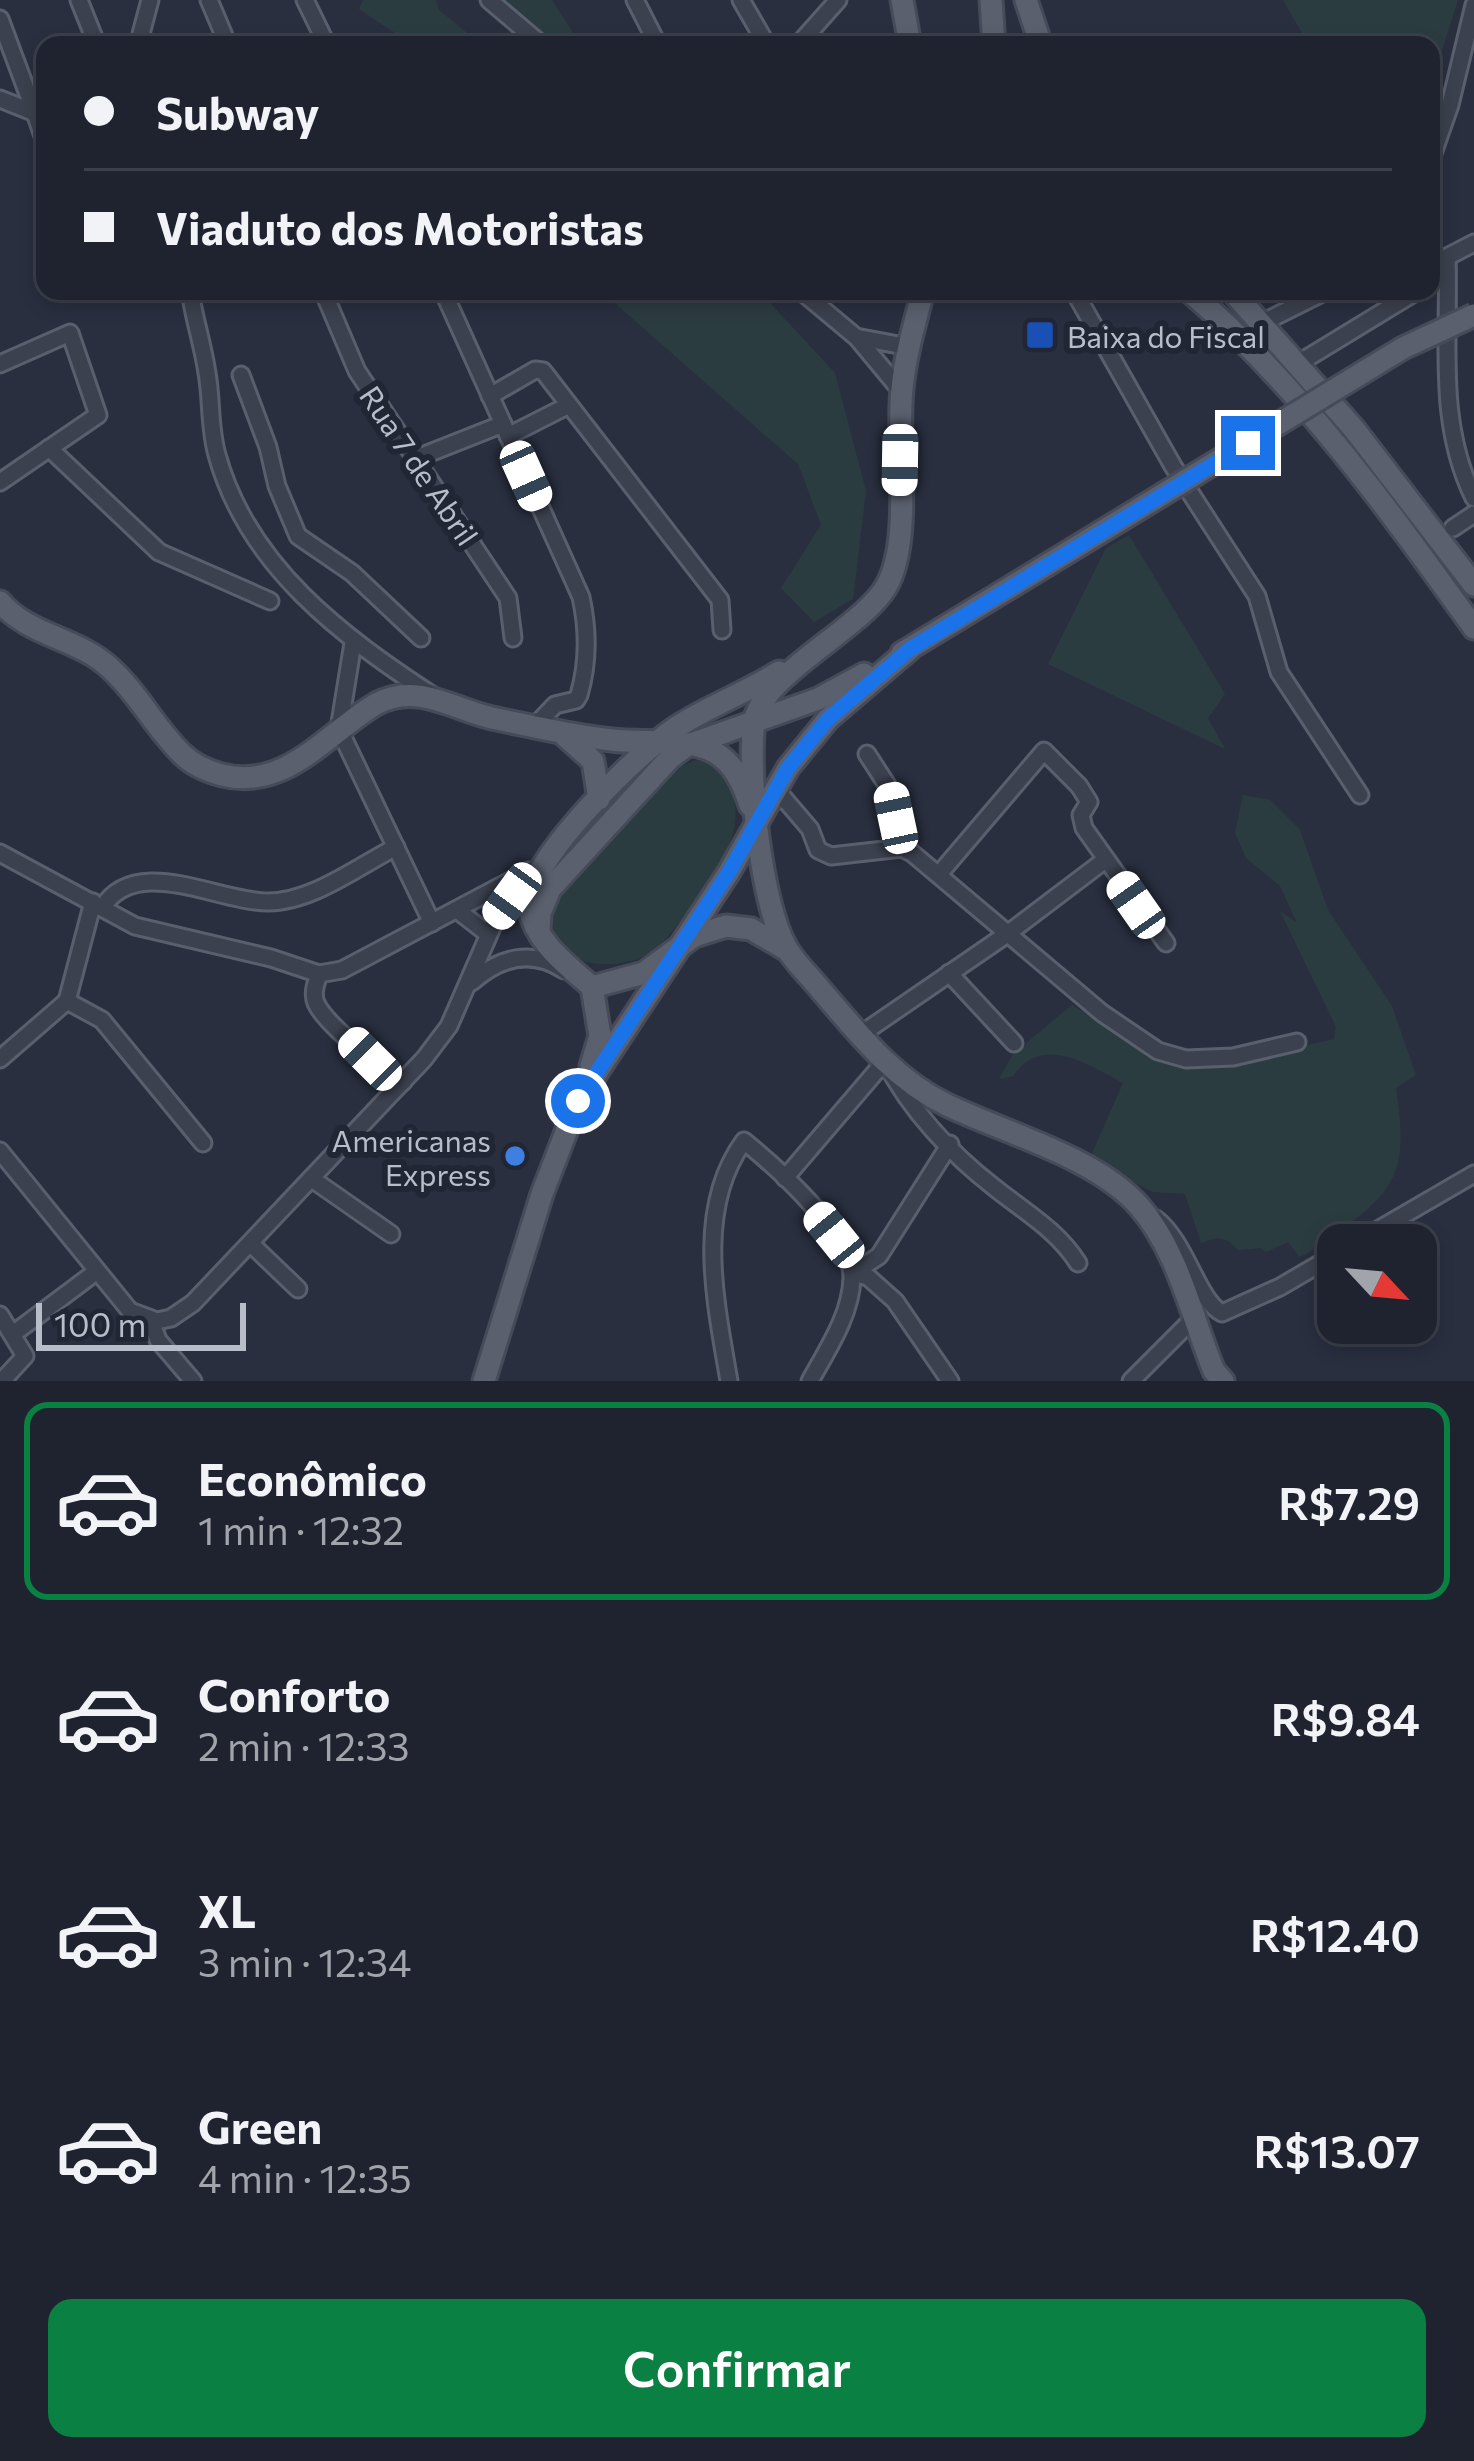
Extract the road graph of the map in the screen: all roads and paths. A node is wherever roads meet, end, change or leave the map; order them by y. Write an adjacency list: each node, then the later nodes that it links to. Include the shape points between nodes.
1 (79, 0): 14 (street)
2 (149, 0): 15 (street)
3 (209, 0): 16 (street)
4 (305, 0): 17 (street)
5 (489, 0): 18 (street)
6 (635, 0): 19 (street)
7 (741, 0): 20 (street)
8 (838, 0): 21 (street)
9 (902, 0): 22 (main road)
10 (991, 0): 23 (main road)
11 (1026, 0): 24 (main road)
12 (1474, 5): 28 (street)
13 (0, 19): 26 (street)
14 (93, 36)
15 (140, 36)
16 (224, 36)
17 (323, 36)
18 (531, 36)
19 (653, 36)
20 (762, 36)
21 (806, 36)
22 (908, 36)
23 (993, 36)
24 (1038, 36)
25 (0, 99): 26 (street)
26 (35, 113): 27 (street)
27 (36, 116)
28 (1440, 132)
29 (1474, 243): 30 (street)
30 (1442, 262): 55 (street, via 1447,392)
31 (192, 300): 65 (street, via 217,457 235,503 281,572)
32 (326, 300): 53 (street, Rua 7 de Abril, via 357,371)
33 (447, 300): 49 (street)
34 (812, 300): 43 (street)
35 (920, 300): 44 (main road)
36 (1079, 300): 78 (street, via 1257,596 1274,663)
37 (1199, 300): 61 (main road, via 1283,383)
38 (1241, 300): 42 (main road)
39 (1308, 300): 42 (street)
40 (1402, 300): 45 (street)
41 (1474, 315): 67 (main road, bridge, via 1403,348)
42 (1264, 322): 45 (main road)
43 (856, 337): 44 (street); 48 (street)
44 (909, 347): 48 (main road)
45 (1299, 363): 58 (main road)
46 (0, 364): 52 (street, via 72,335 98,411)
47 (241, 375): 63 (street, via 298,536)
48 (902, 392): 66 (main road, via 897,559 873,604)
49 (490, 396): 50 (street, via 543,371); 51 (street)
50 (569, 406): 51 (street); 62 (street, via 720,600)
51 (506, 430): 53 (street); 70 (street, via 586,618 579,695 546,710)
52 (49, 448): 54 (street); 59 (street, via 159,552)
53 (418, 458): 64 (street, Rua 7 de Abril, via 508,598)
54 (0, 482)
55 (1474, 498)
56 (1474, 514): 57 (street)
57 (1453, 528)
58 (1474, 585)
59 (271, 601)
60 (0, 602): 71 (main road, via 98,658 184,757 215,773 279,773)
61 (1474, 628)
62 (722, 630)
63 (421, 638)
64 (513, 638)
65 (353, 643): 68 (street); 71 (street)
66 (820, 647): 69 (main road, via 771,692); 73 (main road)
67 (910, 649): 69 (main road, via 818,699); 77 (main road, via 828,719)
68 (438, 699): 70 (main road); 71 (main road, via 386,698)
69 (754, 721): 74 (main road); 80 (main road)
70 (544, 727): 72 (main road); 76 (main road)
71 (339, 729): 81 (street)
72 (612, 740): 73 (main road); 76 (main road)
73 (653, 743): 74 (main road); 79 (main road)
74 (686, 746): 80 (main road, via 712,751 737,773); 90 (main road, via 550,889)
75 (867, 754): 82 (street, via 889,788)
76 (593, 761): 79 (main road)
77 (776, 788): 80 (main road); 82 (street, via 824,854)
78 (1360, 795)
79 (599, 800): 84 (main road)
80 (757, 822): 94 (main road); 95 (main road, via 770,906)
81 (396, 847): 87 (street, via 289,899 140,881); 89 (street)
82 (902, 848): 86 (street)
83 (0, 853): 87 (street)
84 (544, 860): 88 (street); 90 (main road, via 529,893); 92 (street)
85 (1105, 860): 86 (street, via 1082,821 1089,802 1044,751); 91 (street); 93 (street)
86 (940, 873): 91 (street)
87 (97, 905): 99 (street, via 153,932); 102 (street)
88 (457, 910): 89 (street); 92 (street)
89 (432, 923): 99 (street)
90 (539, 930): 101 (main road)
91 (1010, 932): 98 (street); 104 (street, via 1102,1012 1173,1058 1234,1057)
92 (488, 934): 96 (street)
93 (1166, 943)
94 (678, 945): 95 (main road, via 740,926); 101 (main road, via 644,973); 109 (main road)
95 (787, 950): 103 (main road)
96 (480, 954): 97 (street); 100 (street)
97 (496, 963): 100 (street); 101 (street, via 539,958)
98 (949, 973): 103 (street); 105 (street)
99 (319, 974): 108 (street, via 320,1009)
100 (470, 984): 108 (street, via 444,1033)
101 (592, 987): 109 (main road, via 600,1036)
102 (67, 1001): 106 (street); 110 (street, via 102,1021)
103 (860, 1035): 107 (main road)
104 (1297, 1042)
105 (1014, 1043)
106 (0, 1059)
107 (885, 1061): 111 (street, via 910,1105); 115 (street); 117 (main road, via 925,1094 1090,1169)
108 (403, 1082): 116 (street)
109 (578, 1101): 133 (main road)
110 (203, 1143)
111 (950, 1144): 121 (street); 124 (street, via 880,1256)
112 (0, 1151): 113 (street)
113 (7, 1174): 123 (street)
114 (1474, 1174): 118 (street)
115 (785, 1178): 124 (street, via 834,1235); 134 (street, via 744,1141 721,1184 716,1288)
116 (312, 1179): 119 (street); 120 (street)
117 (1142, 1208): 122 (street, via 1175,1237 1222,1313); 128 (main road, via 1167,1248)
118 (1388, 1224)
119 (391, 1234)
120 (251, 1244): 125 (street); 127 (street, via 183,1312)
121 (1078, 1263)
122 (1317, 1265)
123 (97, 1271): 127 (street, via 130,1311); 129 (street)
124 (853, 1273): 135 (street, via 844,1316); 136 (street, via 895,1301)
125 (298, 1289)
126 (0, 1315): 129 (street)
127 (152, 1321): 132 (street)
128 (1196, 1329): 130 (main road); 137 (street, via 1174,1337)
129 (13, 1334): 131 (street, via 25,1356)
130 (1217, 1378)
131 (2, 1381)
132 (193, 1381)
133 (484, 1381)
134 (729, 1381)
135 (809, 1381)
136 (950, 1381)
137 (1131, 1381)

